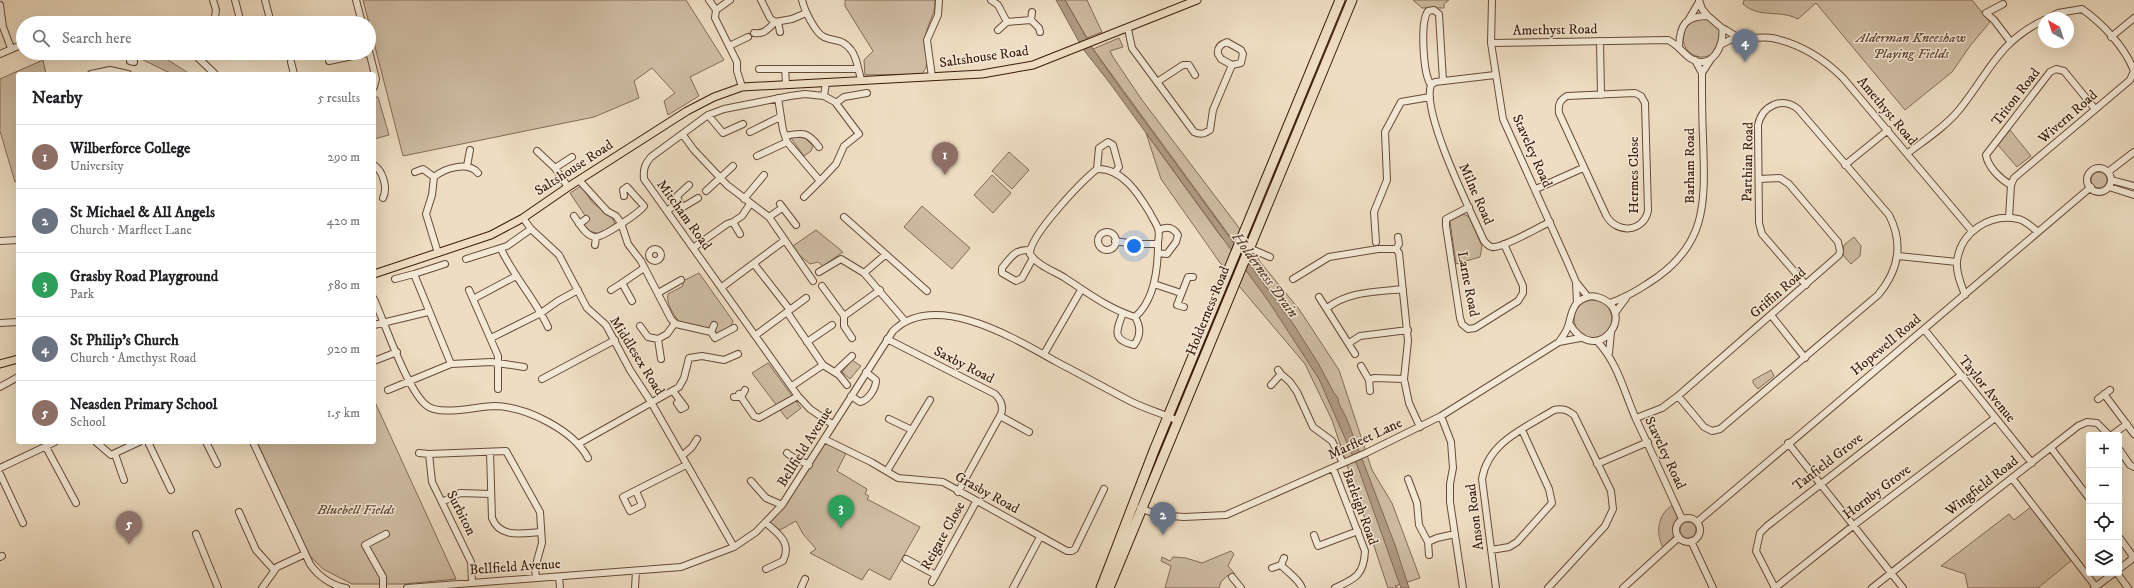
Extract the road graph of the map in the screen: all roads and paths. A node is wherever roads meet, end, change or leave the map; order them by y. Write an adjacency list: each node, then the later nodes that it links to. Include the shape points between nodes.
1 (213, 0): 22 (street)
2 (235, 0): 23 (street)
3 (264, 0): 24 (street)
4 (356, 0): 25 (street)
5 (709, 0): 18 (street)
6 (730, 0): 18 (street)
7 (761, 0): 30 (street, via 770,18)
8 (802, 0): 21 (street)
9 (939, 0): 72 (street, via 938,15 927,40)
10 (991, 0): 31 (street, via 998,5)
11 (1197, 0): 34 (main road, Saltshouse Road)
12 (1340, 0): 298 (highway, Holderness Road)
13 (1352, 0): 170 (highway, Holderness Road)
14 (1492, 0): 46 (street, Staveley Road)
15 (1699, 1): 26 (street); 28 (street)
16 (0, 4): 51 (street, via 3,27)
17 (2003, 4): 45 (street, via 1986,13)
18 (716, 10): 48 (street, via 712,18)
19 (1032, 12): 29 (street)
20 (2064, 12): 42 (street, Wivern Road, via 2082,9)
21 (806, 13): 30 (street); 63 (street, via 820,34 838,39 847,45 852,51)
22 (215, 16)
23 (239, 16)
24 (269, 16)
25 (360, 16)
26 (1708, 16): 28 (street); 33 (street)
27 (2134, 18): 42 (street)
28 (1689, 19): 36 (street)
29 (1031, 20): 31 (street); 38 (street)
30 (777, 22): 37 (street); 39 (street, via 766,31)
31 (1007, 22): 35 (street)
32 (2038, 23): 45 (street)
33 (1722, 28): 40 (street, Amethyst Road); 47 (street)
34 (1128, 29): 72 (main road, Saltshouse Road, via 1033,65 982,74); 76 (street, via 1132,48)
35 (998, 30)
36 (1680, 30): 43 (street); 49 (street)
37 (780, 32)
38 (1040, 32)
39 (754, 33)
40 (1738, 36): 47 (street); 90 (street, Amethyst Road, via 1770,38 1806,49 1827,62)
41 (748, 37): 48 (street)
42 (2111, 37): 86 (street, Wivern Road, via 2130,60 2134,71 2130,80)
43 (1668, 40): 44 (street, Amethyst Road); 49 (street, Amethyst Road)
44 (1600, 41): 46 (street, Amethyst Road); 81 (street)
45 (2010, 41): 99 (street, via 1958,110)
46 (1491, 43): 71 (street, Staveley Road)
47 (1722, 44): 53 (street)
48 (729, 46): 79 (street, via 737,62)
49 (1679, 46): 57 (street)
50 (16, 47): 51 (street)
51 (12, 48): 52 (street)
52 (0, 54)
53 (1711, 59): 57 (street); 69 (street)
54 (201, 60): 66 (street)
55 (333, 60): 58 (street)
56 (371, 60): 68 (street)
57 (1695, 60): 69 (street, Barham Road)
58 (329, 61)
59 (291, 62): 67 (street)
60 (1232, 65): 60 (street, via 1221,59 1217,50 1227,42 1244,54 1241,63); 76 (street, via 1213,110 1210,130 1205,133 1194,132)
61 (759, 69): 62 (street)
62 (785, 69): 63 (street); 77 (street)
63 (858, 69): 73 (street)
64 (100, 72): 65 (street)
65 (119, 72)
66 (212, 72)
67 (294, 72)
68 (374, 72)
69 (1702, 73): 213 (street, Barham Road, via 1705,177 1700,221 1694,236 1674,264)
70 (1195, 74): 76 (street, via 1189,65 1183,65)
71 (1496, 75): 74 (street); 127 (street, Staveley Road, via 1503,119)
72 (932, 77): 73 (main road, Saltshouse Road)
73 (861, 79): 75 (main road, Saltshouse Road)
74 (1443, 81): 78 (street); 78 (street, Milne Road, via 1439,14 1434,10 1428,11 1424,17 1424,55 1427,80)
75 (826, 82): 77 (main road, Saltshouse Road); 82 (street)
76 (1156, 82)
77 (786, 84): 79 (main road, Saltshouse Road)
78 (1431, 85): 83 (street, Milne Road)
79 (742, 87): 117 (main road, Saltshouse Road, via 687,110)
80 (867, 93): 85 (street, via 844,97)
81 (1601, 95): 107 (street, Hermes Close, via 1567,96 1558,105 1559,113); 107 (street, Hermes Close, via 1635,93 1641,96 1645,103 1648,212 1646,220 1627,229 1616,227 1610,222)
82 (824, 96): 84 (street, Mitcham Road, via 804,94); 85 (street)
83 (1430, 97): 136 (street, Milne Road, via 1440,142); 161 (street, via 1401,102 1385,132 1388,180 1374,212)
84 (778, 98): 87 (street, Mitcham Road, via 724,109); 88 (street)
85 (836, 103): 119 (street, via 859,134 844,146 833,167)
86 (2095, 109): 121 (street, Wivern Road, via 2014,178); 121 (street, Triton Road, via 2064,71 2056,69 2050,72 1986,155 1987,162 2003,181)
87 (708, 115): 89 (street, via 723,133); 92 (street, Mitcham Road)
88 (780, 117): 91 (street); 93 (street)
89 (743, 124)
90 (1888, 130): 99 (street, Amethyst Road); 102 (street)
91 (750, 132)
92 (683, 135): 115 (street); 137 (street, Mitcham Road, via 651,157 645,163 643,172 644,179)
93 (785, 136): 94 (street); 95 (street, via 799,133 811,136)
94 (787, 142): 100 (street); 119 (street)
95 (819, 147)
96 (470, 150): 103 (street)
97 (540, 151): 106 (street)
98 (2134, 152): 111 (street)
99 (1908, 153): 151 (street, Amethyst Road)
100 (757, 156)
101 (569, 157): 106 (street)
102 (1845, 165): 116 (street, Parthian Road, via 1798,109 1789,103 1780,103 1766,110 1760,118); 174 (street, Parthian Road, via 1889,215 1897,236)
103 (467, 166): 112 (street, via 474,168); 114 (street, via 450,169)
104 (732, 166): 115 (street)
105 (376, 167): 131 (street, via 382,173 386,192)
106 (555, 168): 122 (street)
107 (1583, 168): 127 (street)
108 (1096, 169): 110 (street); 110 (street, via 1099,148 1108,142 1113,144 1118,158 1120,167); 169 (street, via 1064,203 1039,234)
109 (415, 172): 114 (street, via 423,169)
110 (1115, 172): 150 (street, via 1141,197)
111 (2108, 172): 118 (street); 124 (street, via 2102,168 2092,171 2088,177)
112 (478, 173)
113 (764, 175): 133 (street)
114 (434, 177): 171 (street, via 432,196 426,214)
115 (720, 178): 126 (street); 133 (street)
116 (1759, 179): 197 (street, Parthian Road, via 1759,223 1762,234); 197 (street, Griffin Road, via 1780,178 1789,184 1839,246 1840,251 1836,258)
117 (579, 180): 122 (main road, Saltshouse Road); 145 (street)
118 (2111, 180): 123 (street); 125 (street)
119 (820, 181): 130 (street)
120 (689, 185): 134 (street)
121 (2010, 185): 142 (street)
122 (568, 186): 141 (main road, Saltshouse Road)
123 (2134, 186)
124 (2090, 187): 125 (street, via 2100,192); 152 (street, Hopewell Road)
125 (2109, 187): 128 (street)
126 (707, 189)
127 (1536, 189): 144 (street, Staveley Road)
128 (2134, 195)
129 (624, 196): 145 (street, via 623,190 627,187 644,206)
130 (804, 197)
131 (383, 198)
132 (698, 198): 134 (street)
133 (744, 199): 135 (street)
134 (680, 201): 137 (street)
135 (750, 204): 139 (street); 147 (street, via 742,216)
136 (1469, 207): 163 (street, Milne Road, via 1484,241 1495,247); 163 (street, Larne Road, via 1446,219 1460,318 1468,329 1475,328 1518,301 1523,293 1523,286)
137 (667, 211): 165 (street, Mitcham Road)
138 (574, 216): 146 (street)
139 (769, 217): 148 (street, via 781,206); 158 (street)
140 (844, 217): 173 (street)
141 (523, 218): 149 (street, Middlesex Road); 171 (main road, Saltshouse Road, via 491,235)
142 (2009, 218): 151 (street, via 1987,221); 152 (street, via 2019,219)
143 (586, 219): 146 (street)
144 (1550, 222): 163 (street, Milne Road); 194 (street, Staveley Road)
145 (621, 223): 154 (street); 179 (street, via 628,244)
146 (579, 224): 154 (street, via 583,230)
147 (727, 225): 153 (street); 165 (street)
148 (796, 225)
149 (531, 229): 166 (street); 202 (street, Middlesex Road, via 560,255)
150 (1159, 230): 162 (street); 172 (street, via 1164,227 1170,228 1178,235 1172,250 1167,254)
151 (1972, 231): 180 (street)
152 (2038, 232): 209 (street, Hopewell Road)
153 (740, 234)
154 (596, 237): 164 (street)
155 (1398, 237): 168 (street, via 1399,244)
156 (0, 240): 157 (street)
157 (16, 240)
158 (785, 240): 182 (street); 193 (street, via 808,269)
159 (652, 241): 167 (street)
160 (1116, 241): 162 (street)
161 (1376, 242)
162 (1158, 244): 172 (street)
163 (1504, 244)
164 (595, 245)
165 (693, 248): 199 (street, Mitcham Road)
166 (501, 249): 177 (street); 188 (street)
167 (655, 249): 175 (street, via 650,252); 175 (street, via 661,253 660,259 654,261)
168 (1396, 249): 191 (street, via 1328,257); 200 (street, via 1399,253)
169 (1030, 250): 178 (street); 178 (street, via 1021,249 1014,252 1002,268 1002,273 1016,281 1022,278)
170 (1248, 251): 176 (street); 302 (highway, Holderness Road)
171 (438, 253): 186 (main road, Saltshouse Road)
172 (1158, 253): 196 (street)
173 (885, 255): 184 (street); 206 (street)
174 (1898, 256): 180 (street); 262 (street, Parthian Road, via 1889,282 1878,295)
175 (649, 257): 179 (street)
176 (1270, 257)
177 (466, 258)
178 (1033, 258): 205 (street)
179 (641, 261): 183 (street)
180 (1957, 262): 209 (street, via 1959,280)
181 (445, 264): 187 (street)
182 (754, 264): 199 (street); 221 (street)
183 (644, 268): 195 (street); 207 (street)
184 (862, 271): 185 (street, via 841,258); 204 (street)
185 (819, 272)
186 (376, 273)
187 (414, 274): 190 (street); 222 (street)
188 (516, 276): 214 (street); 223 (street)
189 (1194, 277): 208 (street, via 1188,277)
190 (395, 279)
191 (1293, 279)
192 (681, 280): 207 (street)
193 (813, 281)
194 (1576, 282): 211 (street, Staveley Road); 216 (street, Staveley Road)
195 (622, 283): 203 (street); 215 (street)
196 (1154, 284): 208 (street); 228 (street, via 1141,312)
197 (1806, 285): 226 (street, Griffin Road)
198 (822, 286): 227 (street)
199 (722, 287): 245 (street, Mitcham Road)
200 (1403, 288): 220 (street, via 1351,295); 242 (street)
201 (469, 290): 214 (street)
202 (578, 290): 223 (street, via 558,300); 251 (street, Middlesex Road, via 587,308 606,325)
203 (611, 290)
204 (880, 290): 227 (street); 231 (street)
205 (1081, 290): 224 (street); 259 (street)
206 (927, 291)
207 (658, 293): 233 (street)
208 (1181, 294): 219 (street, via 1177,305)
209 (1965, 294): 241 (street, Hopewell Road)
210 (1319, 297): 220 (street)
211 (1588, 297): 216 (street); 217 (street, via 1594,296)
212 (806, 298): 221 (street)
213 (1626, 298): 217 (street, Barham Road); 225 (street, Barham Road)
214 (473, 299): 246 (street)
215 (632, 300)
216 (1577, 303): 234 (street)
217 (1610, 303): 225 (street)
218 (376, 304): 230 (street)
219 (1184, 307)
220 (1327, 308): 255 (street)
221 (788, 311): 245 (street); 253 (street)
222 (428, 312): 230 (street); 268 (street)
223 (541, 313): 239 (street); 246 (street)
224 (1123, 313): 228 (street); 228 (street, via 1116,330 1118,338 1124,343 1134,345 1139,339 1140,325)
225 (1615, 313): 244 (street, via 1616,322)
226 (1771, 315): 262 (street); 291 (street, Griffin Road)
227 (844, 316): 247 (street, via 844,326)
228 (1135, 317)
229 (16, 322): 232 (street)
230 (384, 322): 235 (street); 256 (street)
231 (905, 322): 250 (street, Bellfield Avenue); 259 (street, Bellfield Avenue, via 929,315 969,321 995,328)
232 (0, 323)
233 (675, 323): 243 (street); 249 (street, via 667,334)
234 (1569, 323): 248 (street); 254 (street)
235 (376, 324)
236 (714, 325): 243 (street)
237 (640, 326): 249 (street, via 648,337)
238 (832, 326): 253 (street)
239 (548, 327)
240 (734, 328): 243 (street, via 715,338)
241 (1924, 329): 274 (street, Taylor Avenue); 315 (street, Hopewell Road)
242 (1408, 330): 255 (street, via 1360,336); 277 (street)
243 (711, 332)
244 (1611, 333): 252 (street); 257 (street, Staveley Road)
245 (756, 335): 283 (street, Mitcham Road)
246 (491, 338): 266 (street)
247 (852, 338)
248 (1580, 338): 252 (street); 254 (street)
249 (658, 339): 263 (street)
250 (887, 339): 272 (street, Bellfield Avenue); 296 (street, Saxby Road, via 995,394 1001,400 1003,409)
251 (615, 340): 276 (street); 295 (street, Middlesex Road, via 630,370)
252 (1597, 341): 257 (street, Staveley Road)
253 (807, 342): 269 (street)
254 (1560, 342): 297 (street)
255 (1349, 343): 260 (street)
256 (397, 352): 265 (street); 278 (street)
257 (1609, 353): 299 (street, Staveley Road)
258 (738, 354): 286 (street, via 724,360 702,356 689,358 684,378)
259 (1044, 354): 298 (street, Bellfield Avenue, via 1131,402)
260 (1355, 354)
261 (852, 356): 273 (street)
262 (1806, 358): 291 (street, Parthian Road, via 1720,429 1712,431 1704,427)
263 (661, 359)
264 (16, 360): 267 (main road)
265 (376, 360)
266 (499, 363): 268 (street); 271 (street); 284 (street)
267 (0, 364)
268 (450, 364): 278 (street)
269 (823, 365): 273 (street); 283 (street)
270 (1361, 366): 279 (street)
271 (524, 367)
272 (868, 369): 290 (street, Bellfield Avenue); 290 (street, via 876,380 866,400 860,402)
273 (835, 372): 280 (street)
274 (1961, 375): 300 (street, Taylor Avenue); 348 (street, Tanfield Grove)
275 (16, 377): 282 (street)
276 (542, 379)
277 (1404, 379): 279 (street); 305 (street, via 1407,398)
278 (409, 380): 285 (street); 322 (street, via 427,407 446,411 496,406 526,413 571,436)
279 (1368, 380): 287 (street)
280 (847, 385)
281 (1271, 385): 333 (street, via 1280,372 1297,392 1313,427 1332,441)
282 (0, 386)
283 (792, 386): 289 (street, Mitcham Road)
284 (498, 389)
285 (388, 390)
286 (673, 391): 294 (street); 295 (street)
287 (1370, 392)
288 (740, 394): 289 (street, via 754,416 759,418)
289 (798, 396): 303 (street, Mitcham Road, via 810,409)
290 (851, 396): 303 (street, Bellfield Avenue)
291 (1678, 396): 299 (street, Griffin Road, via 1662,408)
292 (2098, 399): 304 (street, via 2107,392)
293 (930, 400): 306 (street)
294 (680, 401)
295 (651, 402): 322 (street); 331 (street, Middlesex Road)
296 (1000, 416): 308 (street); 352 (street)
297 (1441, 416): 305 (street, Marfleet Lane); 370 (street, via 1451,442 1453,468 1450,502)
298 (1167, 417): 302 (street, Bellfield Avenue); 359 (highway, Holderness Road)
299 (1636, 418): 314 (street, Staveley Road)
300 (1995, 418): 334 (street, Taylor Avenue); 365 (street, Hornby Grove)
301 (889, 419): 306 (street)
302 (1178, 421): 359 (highway, Holderness Road)
303 (832, 424): 313 (street, Bellfield Avenue)
304 (2127, 424): 310 (street); 311 (street)
305 (1420, 427): 333 (street, Marfleet Lane)
306 (912, 430): 342 (street)
307 (1522, 430): 336 (street, Anson Road, via 1554,410 1566,410 1574,415); 378 (street, Anson Road, via 1498,446 1490,454 1484,467 1482,479); 378 (street, via 1550,488 1552,503 1517,542 1509,547)
308 (1029, 432)
309 (2107, 432): 324 (street, Wingfield Road, via 2097,423 2088,422 2078,426)
310 (2115, 432)
311 (2134, 434)
312 (697, 439): 331 (street)
313 (824, 439): 338 (street, Bellfield Avenue); 342 (street, Grasby Road)
314 (1648, 442): 336 (street); 361 (street, Staveley Road)
315 (1788, 443): 348 (street); 362 (street, Hopewell Road)
316 (51, 444): 323 (street)
317 (98, 444): 329 (street, via 110,455)
318 (135, 444): 329 (street)
319 (149, 444): 350 (street)
320 (207, 444): 335 (street)
321 (254, 444): 379 (street)
322 (578, 444): 332 (street)
323 (46, 447): 340 (street); 357 (street)
324 (2051, 448): 334 (street, Wingfield Road); 354 (street)
325 (490, 452): 330 (street); 353 (street); 367 (street, via 506,451 540,512)
326 (419, 453): 330 (street)
327 (787, 453): 338 (street, via 790,457 798,458)
328 (2122, 453): 339 (street)
329 (115, 454): 346 (street)
330 (429, 454): 355 (street, Surbiton, via 432,482)
331 (682, 456): 337 (street, Middlesex Road)
332 (588, 458)
333 (1346, 462): 341 (street, Marfleet Lane)
334 (2032, 463): 344 (street, Wingfield Road)
335 (218, 464)
336 (1597, 464): 418 (street, Anson Road, via 1613,496 1612,515)
337 (686, 465): 351 (street); 377 (street, Middlesex Road)
338 (809, 465): 358 (street, Bellfield Avenue)
339 (2134, 467)
340 (0, 468)
341 (1333, 468): 359 (street, Marfleet Lane, via 1226,515 1158,515); 366 (street, Barleigh Road)
342 (887, 471): 352 (street, Grasby Road, via 898,478 942,482)
343 (0, 474): 363 (street)
344 (2012, 478): 389 (street, Wingfield Road); 400 (street)
345 (1408, 479): 376 (street, via 1417,503 1419,525)
346 (124, 480)
347 (751, 481): 358 (street, via 766,498)
348 (1821, 483): 365 (street); 421 (street, Tanfield Grove, via 1760,533 1756,551)
349 (1104, 489): 372 (street, Grasby Road, via 1075,549 1067,552)
350 (171, 490)
351 (636, 491)
352 (958, 492): 356 (street, Grasby Road)
353 (491, 494): 355 (street, via 460,493); 367 (street, via 492,518 496,527 504,533)
354 (2086, 494)
355 (442, 502): 398 (street, Surbiton, via 472,562)
356 (976, 502): 372 (street, Grasby Road); 390 (street, Reigate Close)
357 (76, 504)
358 (782, 505): 364 (street, Bellfield Avenue)
359 (1137, 507): 411 (highway, Holderness Road); 412 (highway, Holderness Road)
360 (238, 512): 387 (street, via 256,550)
361 (1682, 519): 362 (street, via 1692,518); 373 (street, via 1676,529)
362 (1697, 522): 375 (street, via 1699,531 1697,537)
363 (23, 523)
364 (766, 523): 377 (street, Bellfield Avenue); 386 (street, via 778,533 788,552 783,561)
365 (1854, 525): 389 (street); 421 (street, Hornby Grove)
366 (1358, 531): 371 (street, via 1318,546); 415 (street, Barleigh Road, via 1365,551 1364,564 1358,575)
367 (541, 532): 394 (street, via 542,544 535,568)
368 (196, 534): 401 (street)
369 (386, 534): 404 (street, via 365,545 383,577)
370 (1455, 534): 376 (street); 416 (street)
371 (1314, 535)
372 (1040, 537): 410 (street)
373 (1679, 537): 375 (street); 419 (street)
374 (2122, 540): 384 (street, via 2132,555 2131,560)
375 (1691, 541): 420 (street)
376 (1428, 542): 380 (street)
377 (734, 547): 388 (street, Bellfield Avenue, via 681,567)
378 (1491, 550): 417 (street, Anson Road)
379 (305, 554): 387 (street); 403 (street, via 318,573 338,587)
380 (1429, 555)
381 (1284, 558): 383 (street)
382 (906, 559): 390 (street)
383 (1281, 565): 385 (street); 414 (street)
384 (2122, 567)
385 (1272, 568)
386 (766, 569)
387 (274, 570): 402 (street)
388 (636, 571): 393 (street, Bellfield Avenue); 408 (street)
389 (1892, 573): 422 (street, Wingfield Road); 423 (street)
390 (936, 575): 399 (street, Reigate Close)
391 (2110, 576): 400 (street)
392 (2119, 576): 424 (street)
393 (559, 577): 394 (street, Bellfield Avenue); 407 (street)
394 (536, 578): 397 (street, Bellfield Avenue)
395 (805, 579): 409 (street)
396 (1236, 579): 413 (street)
397 (494, 581): 398 (street, Bellfield Avenue); 406 (street)
398 (472, 582): 405 (street, Bellfield Avenue)
399 (932, 582)
400 (2095, 587)
401 (218, 588)
402 (263, 588)
403 (346, 588)
404 (383, 588)
405 (407, 588)
406 (494, 588)
407 (560, 588)
408 (635, 588)
409 (801, 588)
410 (1013, 588)
411 (1101, 588)
412 (1109, 588)
413 (1241, 588)
414 (1302, 588)
415 (1335, 588)
416 (1463, 588)
417 (1496, 588)
418 (1548, 588)
419 (1623, 588)
420 (1713, 588)
421 (1775, 588)
422 (1872, 588)
423 (1904, 588)
424 (2128, 588)

